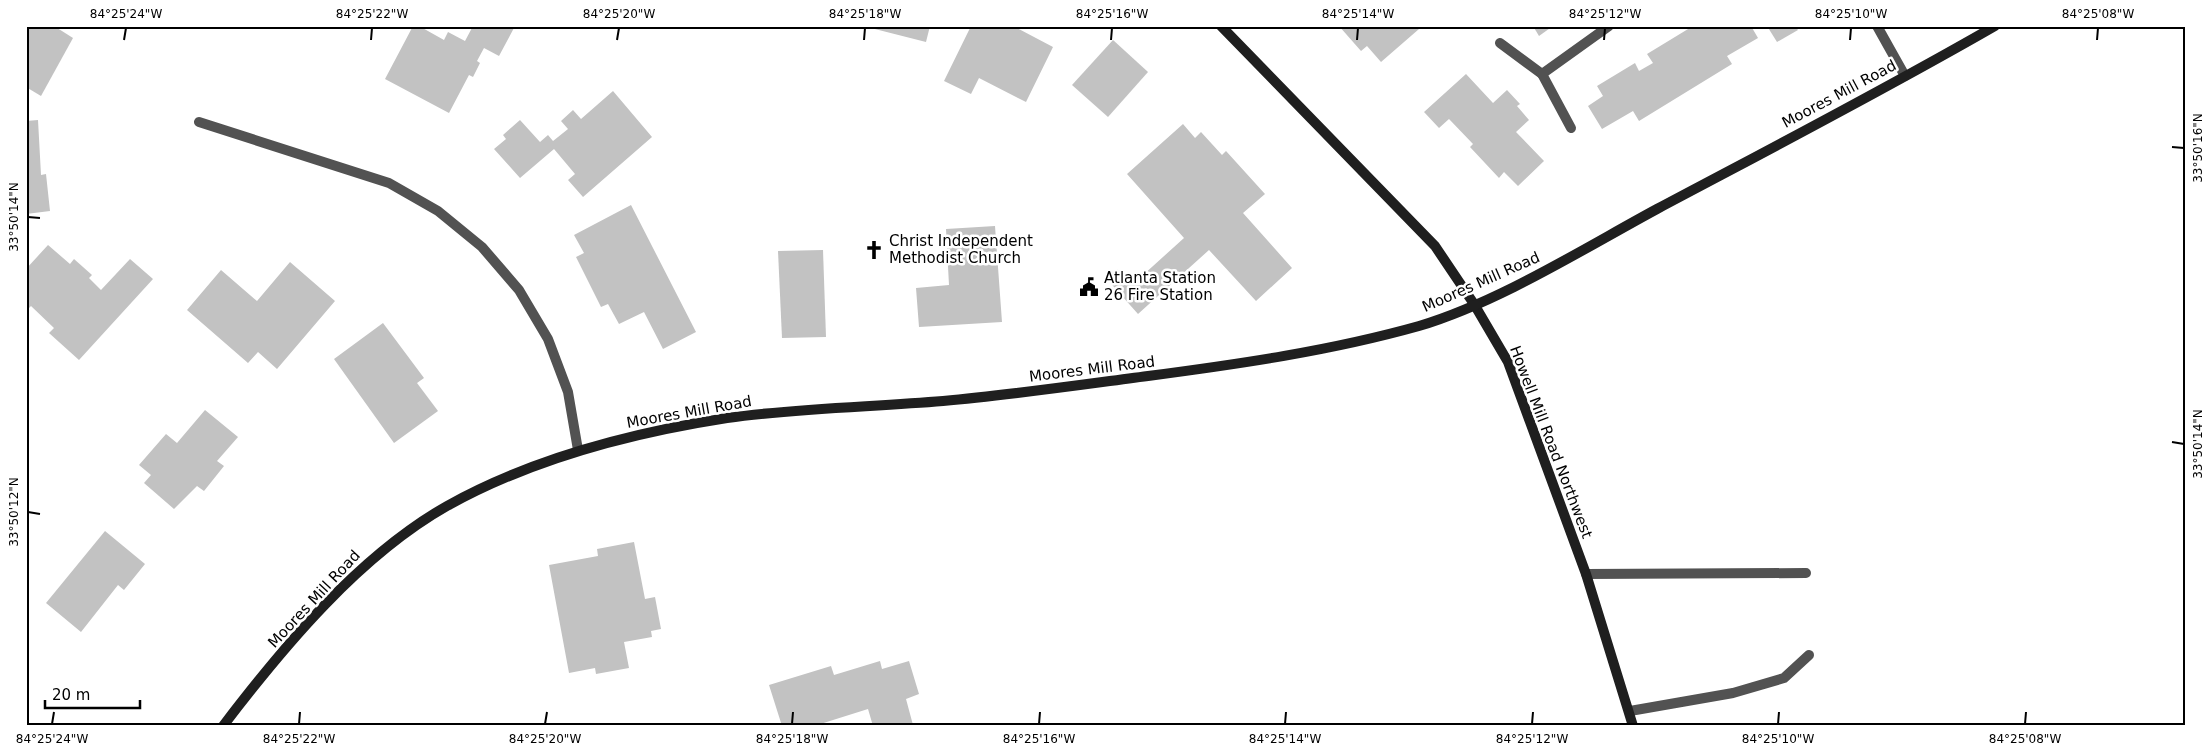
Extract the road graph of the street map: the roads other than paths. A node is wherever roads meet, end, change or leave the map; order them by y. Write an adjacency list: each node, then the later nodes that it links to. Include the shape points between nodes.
1 (1220, 26): 10 (street, Howell Mill Road Northwest, via 1434,246)
2 (1609, 26): 6 (street)
3 (1877, 26): 7 (street)
4 (1994, 26): 7 (street, Moores Mill Road)
5 (1500, 43): 6 (street)
6 (1542, 74): 9 (street)
7 (1905, 76): 10 (street, Moores Mill Road, via 1527,279)
8 (199, 122): 11 (street, via 390,183 438,211 482,247 519,290 548,339 568,392)
9 (1571, 128)
10 (1474, 304): 11 (street, Moores Mill Road, via 1425,324 1378,337 1234,365 1009,395 732,418 667,428); 13 (street, Howell Mill Road Northwest, via 1508,362)
11 (578, 450): 16 (street, Moores Mill Road, via 487,486 444,508 371,559 290,644)
12 (1806, 572): 13 (street)
13 (1586, 574): 15 (street, Howell Mill Road Northwest)
14 (1809, 655): 15 (street, via 1784,678 1733,692)
15 (1630, 711): 17 (street, Howell Mill Road Northwest)
16 (223, 726)
17 (1633, 726)

